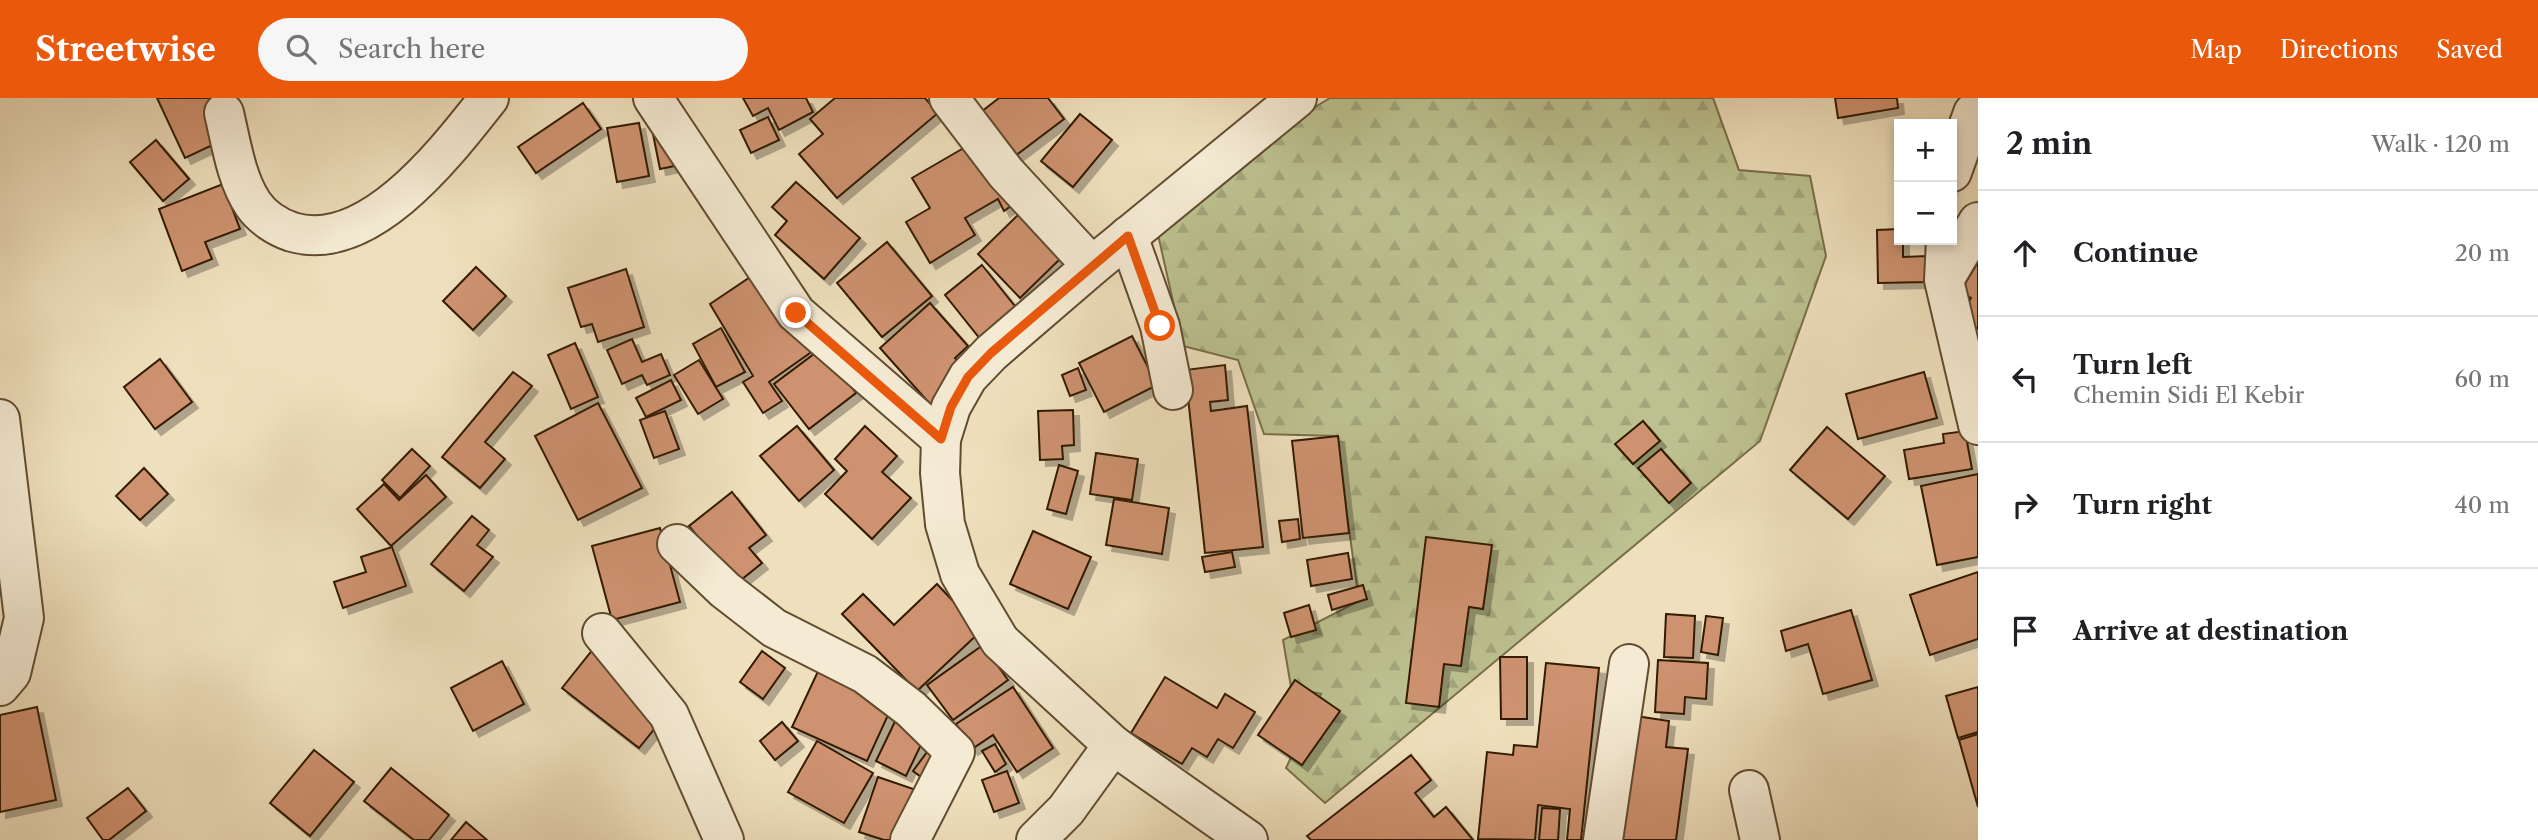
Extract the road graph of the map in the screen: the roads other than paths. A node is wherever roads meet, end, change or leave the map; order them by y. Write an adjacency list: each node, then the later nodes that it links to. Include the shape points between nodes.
1 (489, 98): 7 (street, via 387,208 366,222 319,236 283,229 254,206 245,191)
2 (653, 98): 8 (street)
3 (675, 98): 8 (street)
4 (949, 98): 13 (street, via 1006,173)
5 (1297, 98): 11 (street)
6 (1978, 108): 9 (street)
7 (224, 113)
8 (687, 146): 18 (street, via 796,313)
9 (1957, 158)
10 (1978, 222): 14 (street)
11 (1128, 236): 13 (street); 15 (street, via 1160,326)
12 (1946, 245): 14 (street)
13 (1092, 266): 18 (street, via 968,377 951,407)
14 (1944, 281): 17 (street)
15 (1173, 390)
16 (0, 419): 22 (street, via 24,618 11,673)
17 (1978, 425)
18 (941, 439): 23 (street, via 945,524 960,573 1000,641)
19 (677, 544): 26 (street, via 774,628 865,674 911,709 955,752)
20 (601, 633): 25 (street, via 669,715)
21 (1629, 664): 29 (street)
22 (0, 686)
23 (1113, 745): 27 (street, via 1066,810); 28 (street)
24 (1749, 790): 30 (street)
25 (724, 840)
26 (910, 840)
27 (1036, 840)
28 (1248, 840)
29 (1603, 840)
30 (1760, 840)

